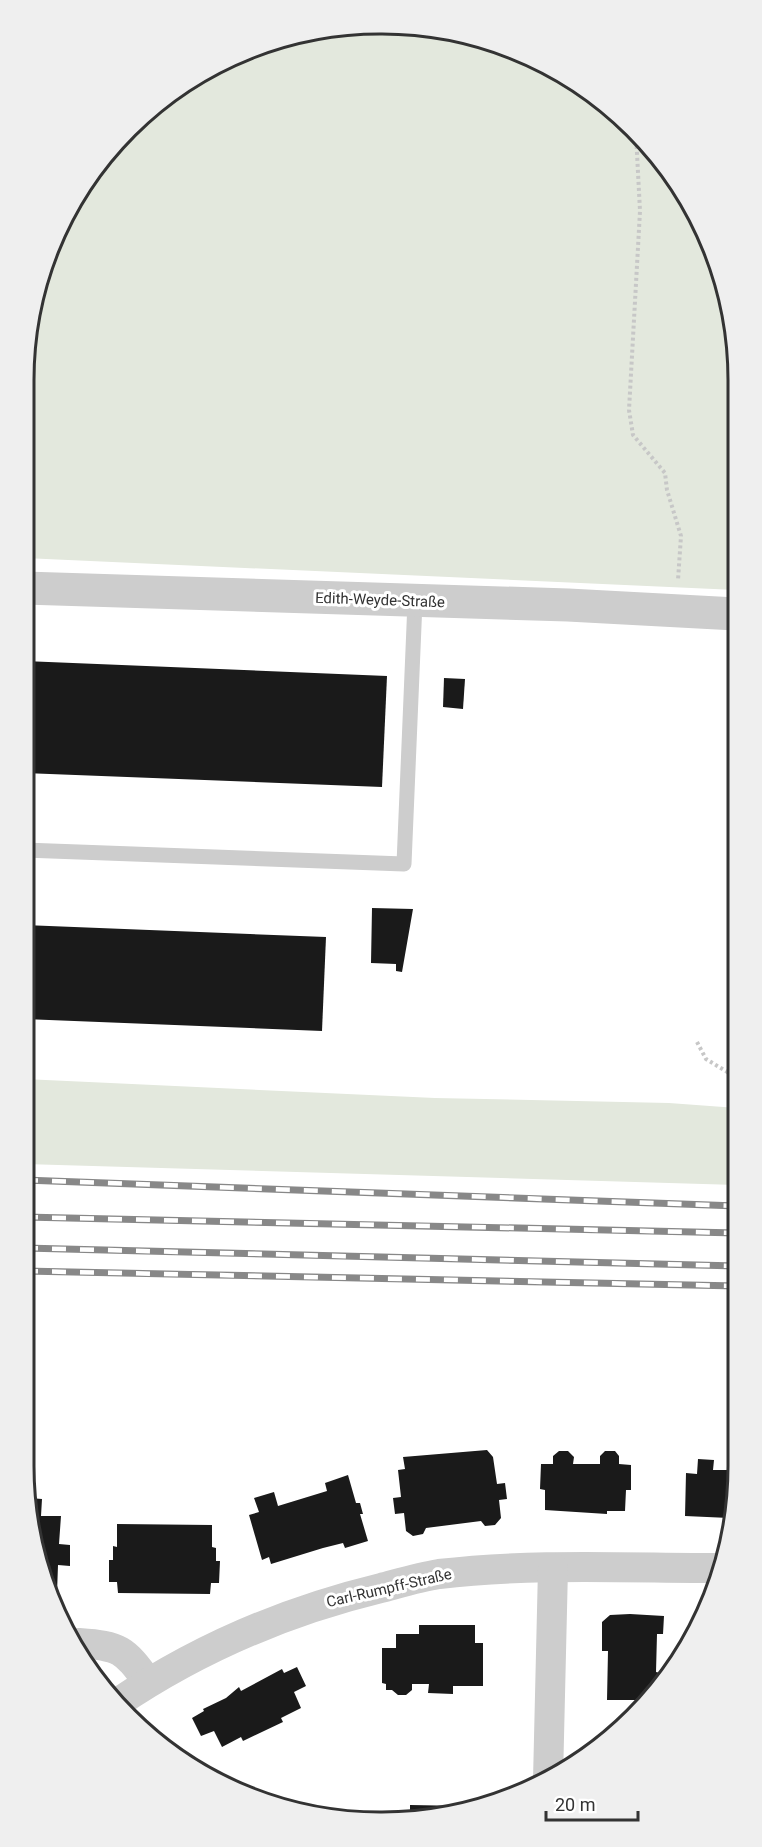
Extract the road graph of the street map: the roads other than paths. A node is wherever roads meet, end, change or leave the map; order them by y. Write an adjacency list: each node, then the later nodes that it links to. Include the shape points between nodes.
1 (35, 588): 2 (street, Edith-Weyde-Straße)
2 (416, 602): 3 (street, Edith-Weyde-Straße); 4 (lane, via 404,864)
3 (728, 614)
4 (35, 850)
5 (553, 1568): 6 (street, Carl-Rumpff-Straße); 8 (street, Carl-Rumpff-Straße, via 436,1574 327,1601 236,1636); 10 (street)
6 (712, 1568)
7 (84, 1643): 8 (street, via 107,1645 129,1655)
8 (148, 1682): 9 (street, Carl-Rumpff-Straße)
9 (124, 1698)
10 (548, 1769)

